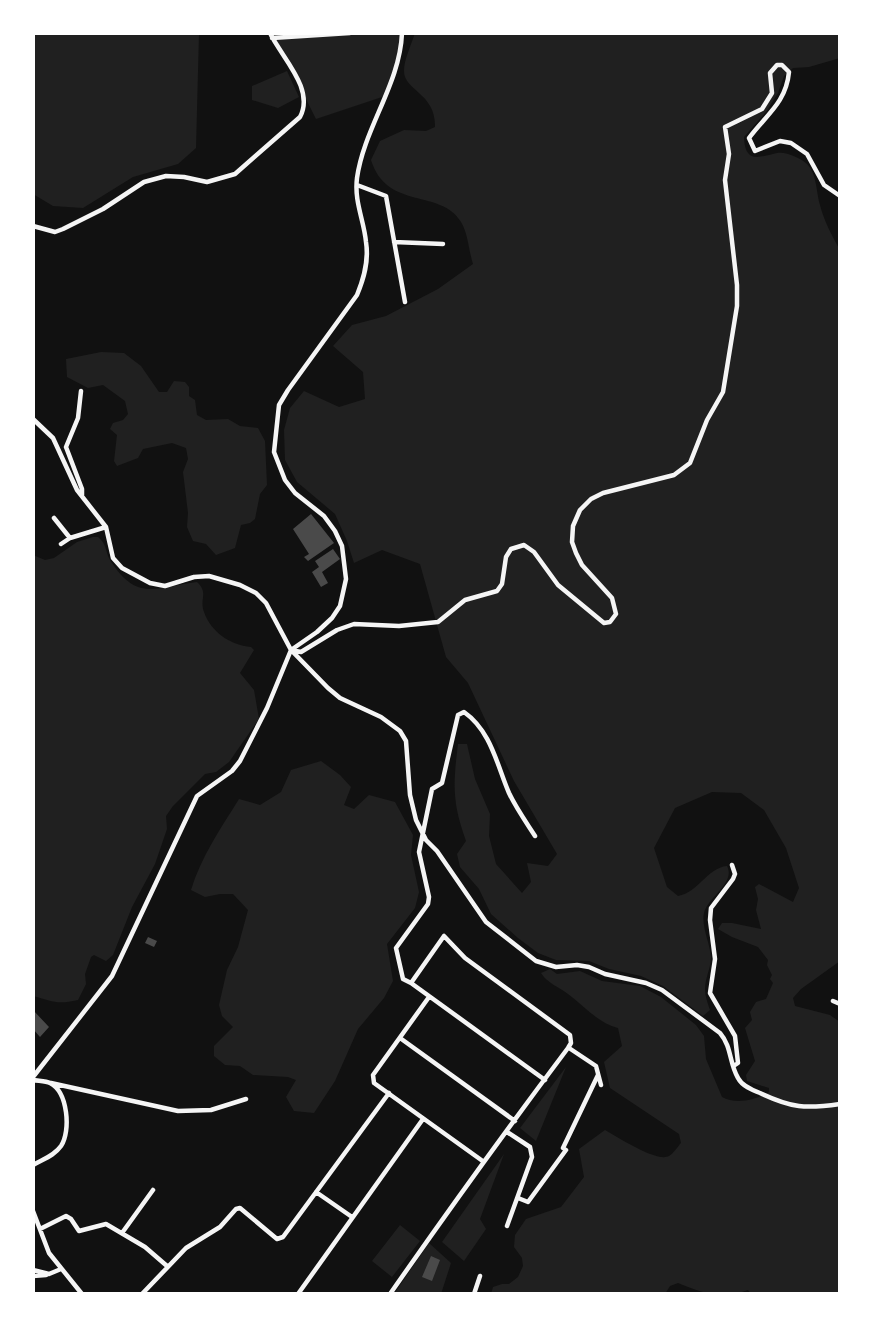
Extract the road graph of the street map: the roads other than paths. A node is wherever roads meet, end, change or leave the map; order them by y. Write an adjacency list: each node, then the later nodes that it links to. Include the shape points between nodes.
1 (350, 33): 3 (street)
2 (402, 33): 5 (street)
3 (313, 34): 4 (street)
4 (271, 36): 7 (street, via 303,93 304,111 235,174 207,182 155,179 63,229 55,232)
5 (357, 185): 8 (street, via 386,196); 18 (street, via 367,254 362,283 288,390 276,421 274,452 279,470 295,493 335,531 346,566 340,606 317,632)
6 (840, 196): 18 (street, via 824,185 807,154 791,143 780,141 755,151 751,146 749,138 776,108 788,78 786,67 777,65 770,74 771,97 762,109 725,127 729,154 725,180 737,306 723,392 691,463 674,475 591,499 573,526 572,542 582,565 612,598 616,614 610,622 604,623 558,585 524,545 510,549 497,591 465,600 438,622 354,624 301,652)
7 (33, 226)
8 (394, 242): 9 (street); 10 (street)
9 (443, 244)
10 (405, 302)
11 (81, 391): 13 (street, via 78,418 66,447)
12 (33, 419): 13 (street, via 53,438)
13 (82, 496): 15 (street)
14 (54, 518): 16 (street)
15 (106, 527): 16 (street); 18 (street, via 113,558 149,583 165,586 209,576 257,593)
16 (70, 538): 17 (street)
17 (61, 544)
18 (291, 650): 19 (street, via 340,698 400,731 406,741 410,795); 30 (street, via 240,761 197,796 112,976)
19 (422, 831): 20 (street, via 432,789 442,783 455,720 464,712 493,750 510,796); 22 (street, via 419,852 428,904 396,948 403,979); 28 (street, via 486,922 536,961 556,967 577,965 662,990 720,1033)
20 (535, 836)
21 (732, 865): 28 (street, via 733,879 711,908 715,959 709,987 712,1001 738,1044)
22 (411, 984): 23 (street); 27 (street, via 444,936 465,958 570,1035)
23 (429, 997): 26 (street); 31 (street)
24 (833, 1001): 25 (street)
25 (840, 1004)
26 (400, 1038): 34 (street, via 373,1075 374,1083); 38 (street)
27 (568, 1048): 29 (street, via 596,1066); 31 (street)
28 (735, 1065): 36 (street, via 740,1082 783,1105)
29 (598, 1076): 33 (street); 44 (street, via 563,1148 566,1150 528,1202)
30 (33, 1078): 32 (street)
31 (545, 1080): 38 (street)
32 (51, 1083): 35 (street, via 178,1111 211,1110); 41 (street, via 63,1099 63,1144 52,1156)
33 (601, 1085)
34 (389, 1093): 37 (street); 43 (street)
35 (246, 1100)
36 (840, 1104)
37 (423, 1119): 40 (street); 46 (street)
38 (515, 1121): 39 (street)
39 (507, 1132): 40 (street); 44 (street, via 530,1147 532,1157)
40 (484, 1162): 59 (street)
41 (33, 1165)
42 (153, 1190): 49 (street)
43 (316, 1192): 46 (street); 50 (street, via 283,1237 277,1239 236,1209)
44 (518, 1198): 47 (street)
45 (33, 1211): 48 (street)
46 (352, 1217): 58 (street)
47 (507, 1226)
48 (40, 1229): 49 (street, via 66,1216 79,1231 103,1224); 51 (street)
49 (122, 1233): 50 (street)
50 (168, 1267): 57 (street)
51 (61, 1269): 53 (street); 56 (street)
52 (33, 1270): 53 (street)
53 (50, 1274): 54 (street)
54 (33, 1276)
55 (480, 1276): 60 (street)
56 (82, 1294)
57 (142, 1294)
58 (298, 1294)
59 (390, 1294)
60 (474, 1294)

